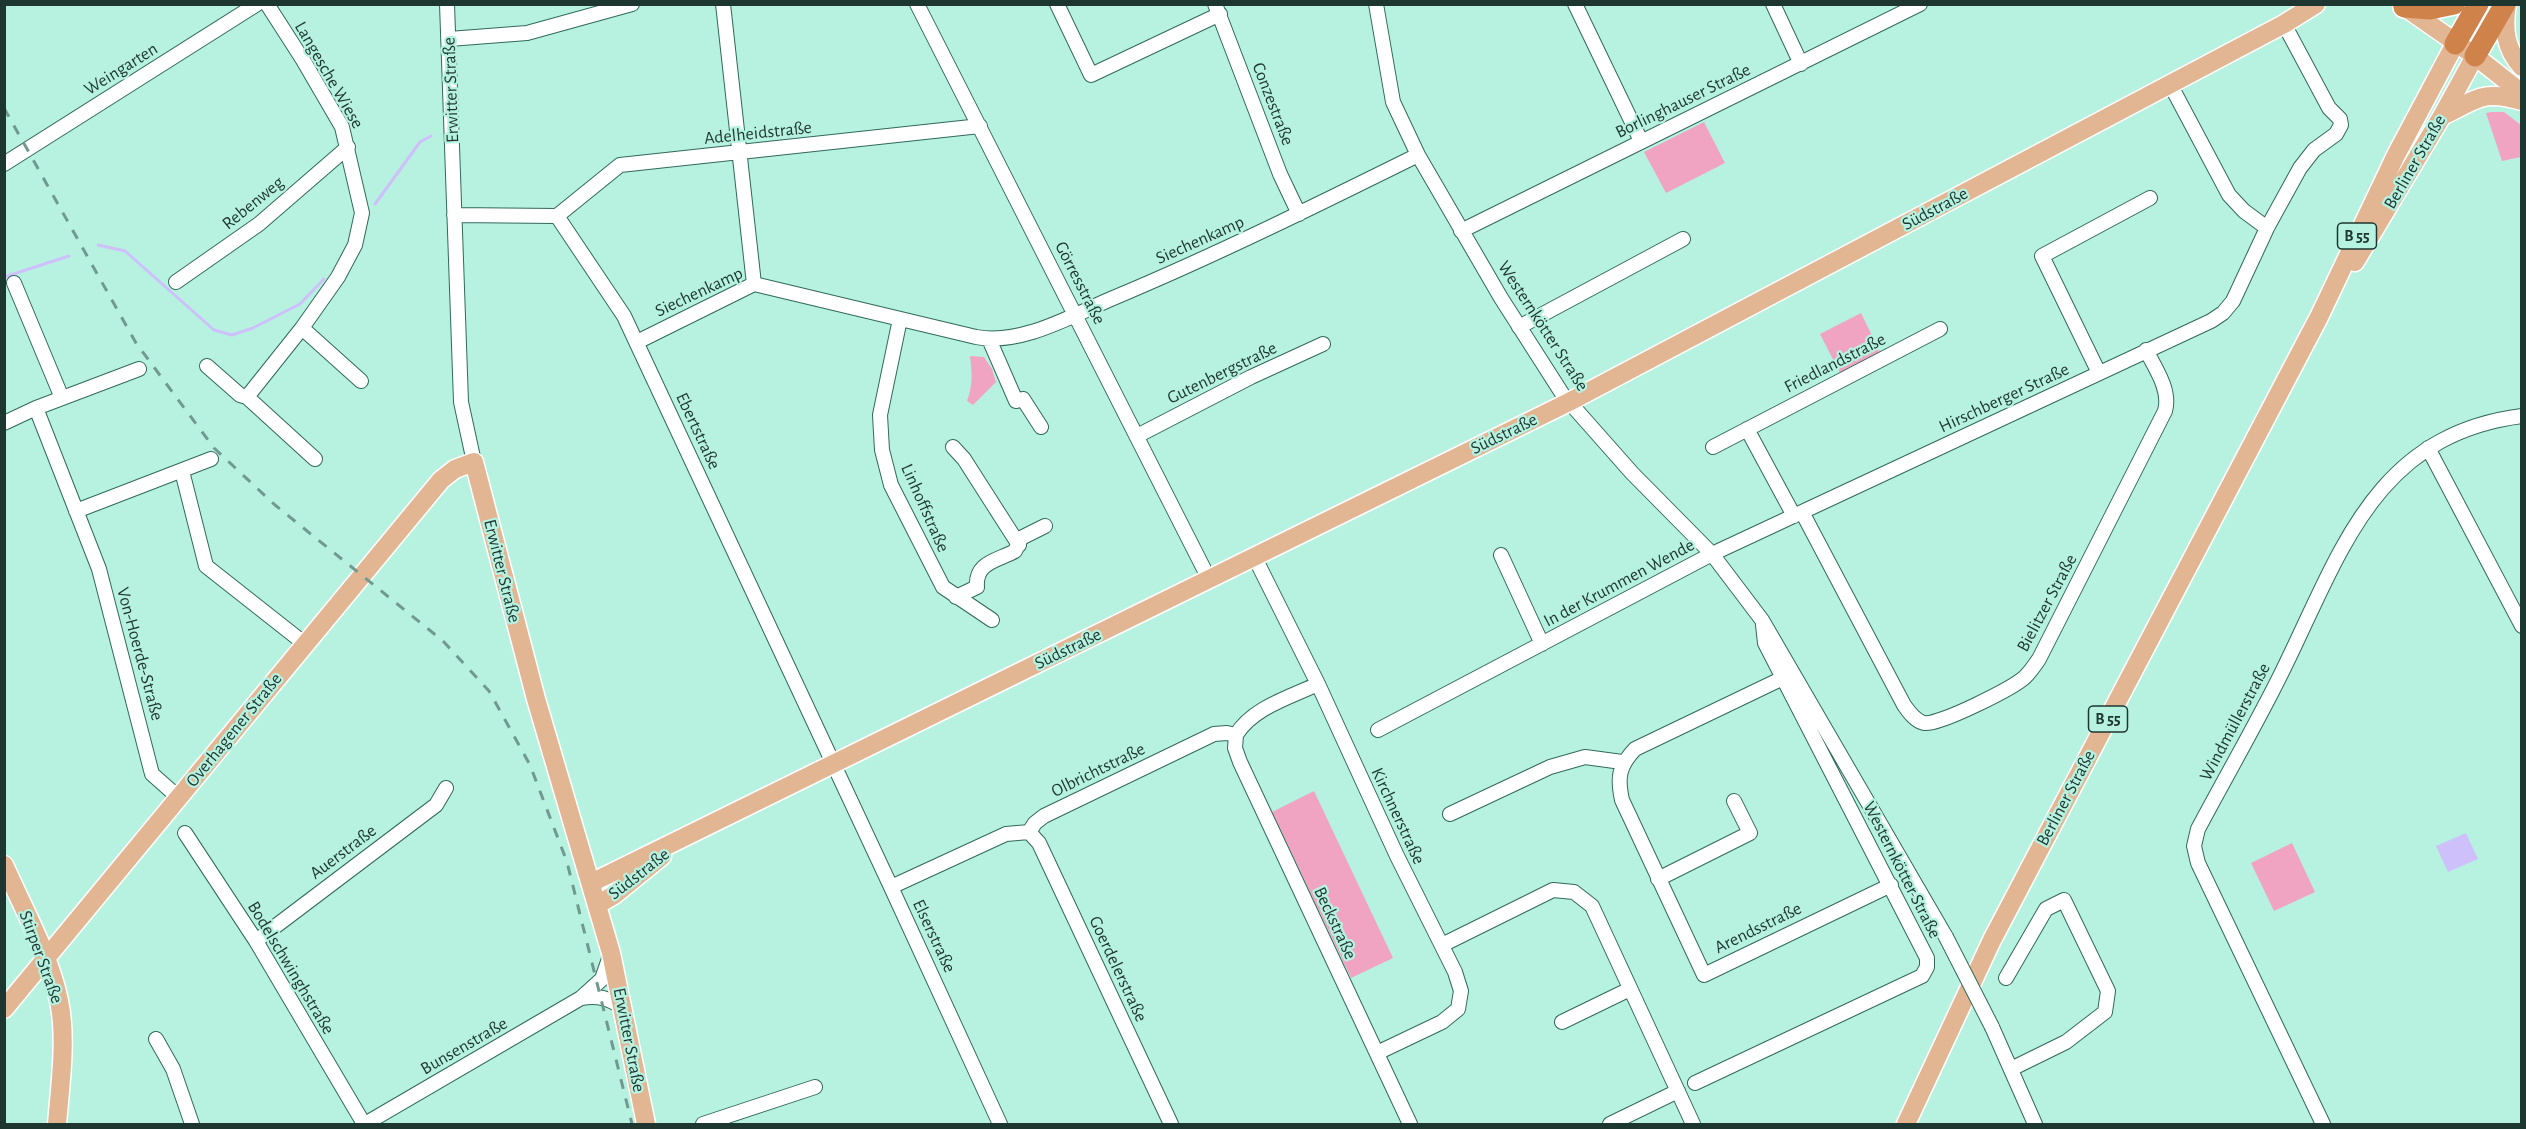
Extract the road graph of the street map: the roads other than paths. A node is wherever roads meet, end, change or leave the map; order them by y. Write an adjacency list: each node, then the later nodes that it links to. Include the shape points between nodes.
1 (257, 4): 33 (street, Weingarten)
2 (267, 4): 30 (street, Langesche Wiese, via 342,128)
3 (447, 4): 19 (street, Erwitter Straße)
4 (632, 4): 19 (street, via 527,33)
5 (723, 4): 31 (street)
6 (917, 4): 28 (street, Görresstraße)
7 (1058, 4): 17 (street, via 1091,75)
8 (1376, 4): 32 (street, Westernkötter Straße, via 1393,102)
9 (1575, 4): 29 (street)
10 (1773, 4): 22 (street)
11 (1920, 4): 22 (street, Borlinghauser Straße)
12 (2316, 4): 18 (main road, Südstraße)
13 (2454, 4): 16 (highway, via 2430,9)
14 (2478, 4): 20 (highway, Berliner Straße / B 55)
15 (2506, 4): 21 (highway, Berliner Straße / B 55); 23 (main road, via 2506,38 2513,58)
16 (2402, 6): 20 (main road)
17 (1218, 9): 35 (street, Conzestraße)
18 (2284, 24): 24 (main road, Südstraße); 38 (street, Hirschberger Straße, via 2341,125 2301,168)
19 (449, 39): 36 (street, Erwitter Straße)
20 (2456, 44): 21 (main road); 45 (main road, Berliner Straße / B 55, via 2396,155)
21 (2475, 56): 25 (main road); 27 (main road, Berliner Straße / B 55)
22 (1801, 64): 29 (street, Borlinghauser Straße)
23 (2522, 67)
24 (2170, 84): 38 (street, via 2229,195 2244,212); 60 (main road, Südstraße)
25 (2522, 93)
26 (2522, 101): 27 (main road, via 2496,94 2478,97)
27 (2442, 116): 45 (main road, Berliner Straße / B 55, via 2371,239)
28 (980, 126): 31 (street, Adelheidstraße); 44 (street, Görresstraße)
29 (1641, 141): 39 (street, Borlinghauser Straße)
30 (348, 147): 41 (street, Rebenweg, via 259,224); 48 (street, Langesche Wiese, via 362,213 355,245)
31 (740, 154): 37 (street, Adelheidstraße, via 620,165); 43 (street)
32 (1418, 155): 35 (street, Siechenkamp); 39 (street, Westernkötter Straße)
33 (4, 164)
34 (2150, 198): 56 (street, via 2042,256)
35 (1299, 214): 44 (street, Siechenkamp)
36 (454, 215): 37 (street); 72 (street, Erwitter Straße, via 461,402)
37 (557, 216): 51 (street, Ebertstraße)
38 (2267, 228): 53 (street, Hirschberger Straße, via 2235,297 2223,313)
39 (1461, 231): 47 (street, Westernkötter Straße)
40 (1683, 239): 47 (street)
41 (176, 282)
42 (14, 283): 59 (street)
43 (754, 284): 46 (street, Siechenkamp); 51 (street, Siechenkamp)
44 (1075, 314): 50 (street, Siechenkamp, via 1039,329); 66 (street, Görresstraße)
45 (2319, 317): 133 (main road, Berliner Straße / B 55, via 1992,940)
46 (900, 319): 50 (street, Siechenkamp); 82 (street, Linhoffstraße, via 880,415 882,450 891,485 934,573)
47 (1519, 327): 60 (street, Westernkötter Straße)
48 (302, 328): 57 (street); 58 (street, Langesche Wiese)
49 (1940, 329): 65 (street, Friedlandstraße)
50 (989, 339): 64 (street, via 1017,401 1023,399)
51 (637, 342): 93 (street, Ebertstraße)
52 (1323, 344): 66 (street, Gutenbergstraße, via 1251,376)
53 (2146, 350): 56 (street, Hirschberger Straße); 75 (street, Bielitzer Straße, via 2166,392 2165,411 2039,659 2013,687 1940,721 1924,723 1912,715)
54 (207, 366): 58 (street)
55 (139, 369): 59 (street)
56 (2099, 373): 75 (street, Hirschberger Straße)
57 (361, 381)
58 (247, 397): 71 (street)
59 (62, 398): 61 (street)
60 (1569, 402): 78 (street, Westernkötter Straße); 80 (main road, Südstraße)
61 (36, 408): 63 (street); 74 (street, Von-Hoerde-Straße)
62 (2522, 416): 69 (street, Windmüllerstraße, via 2475,425)
63 (4, 423)
64 (1041, 427)
65 (1747, 429): 68 (street, Friedlandstraße); 75 (street)
66 (1137, 436): 81 (street, Görresstraße)
67 (953, 447): 77 (street)
68 (1713, 447)
69 (2428, 448): 85 (street); 135 (street, Windmüllerstraße, via 2387,482 2355,523 2281,675 2198,829 2194,846 2198,863)
70 (211, 459): 73 (street)
71 (315, 459)
72 (474, 462): 86 (main road, Overhagener Straße, via 441,480); 103 (main road, Erwitter Straße, via 536,699)
73 (182, 471): 74 (street); 86 (street, via 206,566)
74 (76, 511): 95 (street, Von-Hoerde-Straße, via 99,569 152,774)
75 (1798, 514): 78 (street, Hirschberger Straße)
76 (1045, 526): 77 (street, via 1021,538)
77 (1019, 545): 82 (street, via 1012,553 980,568 976,586)
78 (1712, 554): 84 (street, Westernkötter Straße); 87 (street, In der Krummen Wende)
79 (1501, 555): 87 (street, In der Krummen Wende)
80 (1254, 556): 81 (main road, Südstraße); 89 (street, Kirchnerstraße)
81 (1209, 579): 93 (main road, Südstraße)
82 (956, 597): 83 (street, Linhoffstraße)
83 (992, 620)
84 (1762, 620): 88 (street, Westernkötter Straße, via 1765,643); 119 (street, Westernkötter Straße, bridge, via 1946,937)
85 (2522, 626)
86 (305, 644): 95 (main road, Overhagener Straße)
87 (1542, 644): 90 (street, In der Krummen Wende)
88 (1783, 678): 92 (street, via 1635,749); 104 (street, Westernkötter Straße)
89 (1318, 684): 91 (street, via 1251,716); 108 (street, Kirchnerstraße)
90 (1378, 730)
91 (1236, 735): 98 (street, Olbrichtstraße, via 1214,734 1171,754 1044,816); 118 (street, Beckstraße, via 1240,762)
92 (1622, 762): 97 (street, via 1585,757 1550,767); 102 (street, Arendsstraße, via 1618,784 1622,800)
93 (834, 764): 100 (main road, Südstraße); 105 (street, Elserstraße)
94 (446, 788): 107 (street, Auerstraße, via 436,805)
95 (179, 798): 110 (main road, Overhagener Straße)
96 (1734, 801): 102 (street, via 1750,832)
97 (1450, 814)
98 (1029, 832): 105 (street, via 1006,834); 130 (street, Goerdelerstraße, via 1039,843)
99 (185, 833): 107 (street, Bodelschwinghstraße)
100 (679, 841): 103 (main road, Südstraße); 106 (main road, Südstraße)
101 (4, 865): 110 (main road, Stirper Straße)
102 (1658, 879): 104 (street, Arendsstraße, via 1704,975)
103 (591, 883): 106 (main road, Erwitter Straße)
104 (1891, 885): 120 (street, Westernkötter Straße, via 1928,958 1922,975)
105 (891, 887): 129 (street, Elserstraße)
106 (597, 905): 109 (main road, Erwitter Straße)
107 (256, 941): 126 (street, Bodelschwinghstraße)
108 (1442, 945): 112 (street, via 1553,890 1574,892 1592,906); 118 (street, Kirchnerstraße, via 1461,991 1458,1010 1442,1022)
109 (611, 953): 113 (street, Bunsenstraße, via 602,979); 114 (main road, Erwitter Straße)
110 (46, 961): 115 (main road, Overhagener Straße); 124 (main road, Stirper Straße, via 59,1001 62,1027)
111 (2006, 978): 119 (street, via 2046,909 2064,900 2108,991 2105,1012 2066,1042)
112 (1630, 989): 116 (street); 122 (street)
113 (581, 998): 114 (street, via 602,997); 126 (street, Bunsenstraße)
114 (623, 1008): 127 (main road, Erwitter Straße)
115 (4, 1009)
116 (1562, 1022)
117 (156, 1039): 125 (street, via 173,1069)
118 (1377, 1053): 131 (street, Beckstraße)
119 (2011, 1069): 134 (street, Westernkötter Straße)
120 (1695, 1083)
121 (815, 1087): 128 (street)
122 (1678, 1091): 123 (street); 132 (street)
123 (1610, 1124)
124 (57, 1125)
125 (192, 1125)
126 (364, 1125)
127 (646, 1125)
128 (703, 1125)
129 (1000, 1125)
130 (1171, 1125)
131 (1410, 1125)
132 (1693, 1125)
133 (1906, 1125)
134 (2035, 1125)
135 (2323, 1125)

